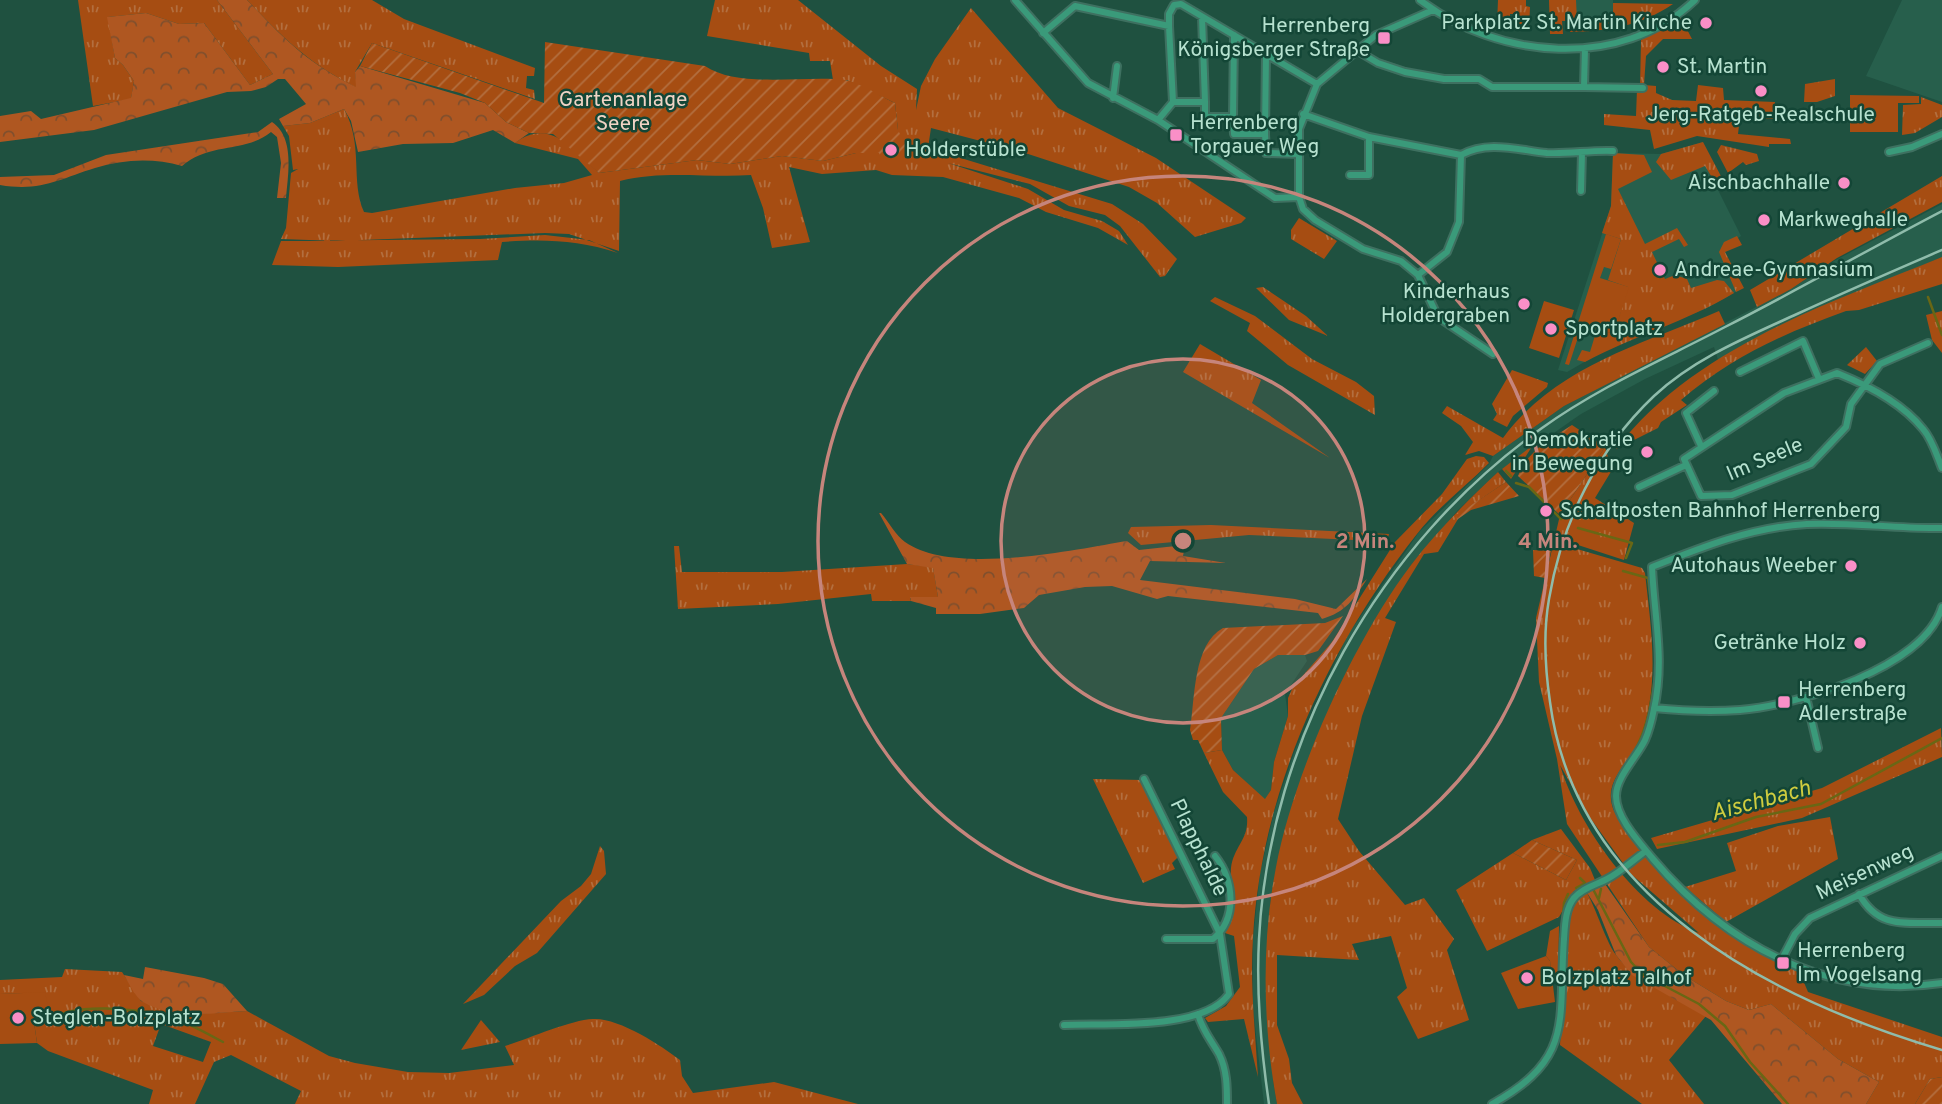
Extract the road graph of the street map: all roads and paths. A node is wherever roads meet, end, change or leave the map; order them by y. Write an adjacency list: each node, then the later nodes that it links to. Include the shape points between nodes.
1 (1015, 0): 7 (street)
2 (1420, 0): 4 (street)
3 (1695, 0): 9 (street, via 1644,34)
4 (1433, 10): 9 (street, via 1470,30 1512,43); 10 (street, via 1376,35)
5 (1202, 17): 6 (street, via 1181,4 1174,5); 8 (street); 18 (street)
6 (1169, 26): 7 (street, via 1075,6); 17 (street)
7 (1043, 33): 16 (street, via 1088,83)
8 (1234, 35): 11 (street); 20 (street)
9 (1585, 48): 14 (street)
10 (1356, 50): 13 (street); 14 (street, via 1405,72 1479,79 1492,87)
11 (1266, 53): 13 (street); 22 (street)
12 (1116, 66): 16 (street)
13 (1317, 84): 19 (street)
14 (1584, 88): 15 (street)
15 (1643, 88)
16 (1113, 98): 21 (street)
17 (1173, 102): 18 (street); 21 (street)
18 (1205, 102): 20 (street, via 1205,117)
19 (1303, 114): 24 (street); 28 (street)
20 (1233, 117): 22 (street, via 1234,134)
21 (1158, 120): 32 (street, via 1275,198)
22 (1265, 134): 28 (street, via 1266,153)
23 (1942, 134): 27 (street)
24 (1369, 137): 29 (street); 30 (street, via 1369,175)
25 (1613, 151): 26 (street)
26 (1582, 152): 29 (street, via 1548,153 1509,146); 31 (street)
27 (1889, 152)
28 (1299, 154): 32 (street)
29 (1461, 155): 33 (street, via 1459,222 1447,252)
30 (1350, 175)
31 (1581, 191)
32 (1299, 197): 33 (street, via 1303,209 1315,220 1363,248 1401,261)
33 (1418, 275): 35 (street, via 1438,317)
34 (1928, 343): 38 (street, via 1886,359)
35 (1493, 354)
36 (1740, 372): 37 (street, via 1803,341)
37 (1819, 379): 38 (street, Im Seele, via 1837,373); 40 (street, Im Seele, via 1784,393)
38 (1864, 384): 41 (street, Im Seele, via 1851,404 1846,427 1811,464 1732,495 1710,498 1697,491); 42 (street, Im Seele, via 1924,430)
39 (1714, 391): 40 (street, Im Seele, via 1686,413)
40 (1701, 446): 41 (street, Im Seele, via 1684,459)
41 (1686, 466): 43 (street)
42 (1942, 468)
43 (1639, 487)
44 (1942, 528): 48 (street, via 1784,527 1723,539 1652,567 1661,655)
45 (1942, 607): 46 (street)
46 (1940, 623): 47 (street, via 1884,664)
47 (1806, 697): 48 (street, via 1741,710); 49 (street)
48 (1654, 708): 51 (street, via 1646,738 1616,794 1618,808)
49 (1818, 748)
50 (1144, 779): 56 (street, Plapphalde)
51 (1646, 851): 58 (street, via 1706,914); 63 (street, via 1571,903 1565,924 1556,1044 1532,1077)
52 (1215, 856): 56 (street, Plapphalde, via 1226,869 1230,885 1228,923)
53 (1942, 856): 54 (street, Meisenweg)
54 (1859, 894): 55 (street, via 1877,918); 58 (street, Meisenweg, via 1810,918)
55 (1942, 923)
56 (1220, 934): 57 (street, via 1213,939); 60 (street, Plapphalde, via 1229,994 1216,1007)
57 (1166, 939)
58 (1782, 959): 59 (street, via 1854,983 1905,989)
59 (1942, 983)
60 (1198, 1014): 61 (street, Plapphalde, via 1161,1021); 62 (street, via 1220,1056)
61 (1064, 1025)
62 (1227, 1104)
63 (1492, 1104)

